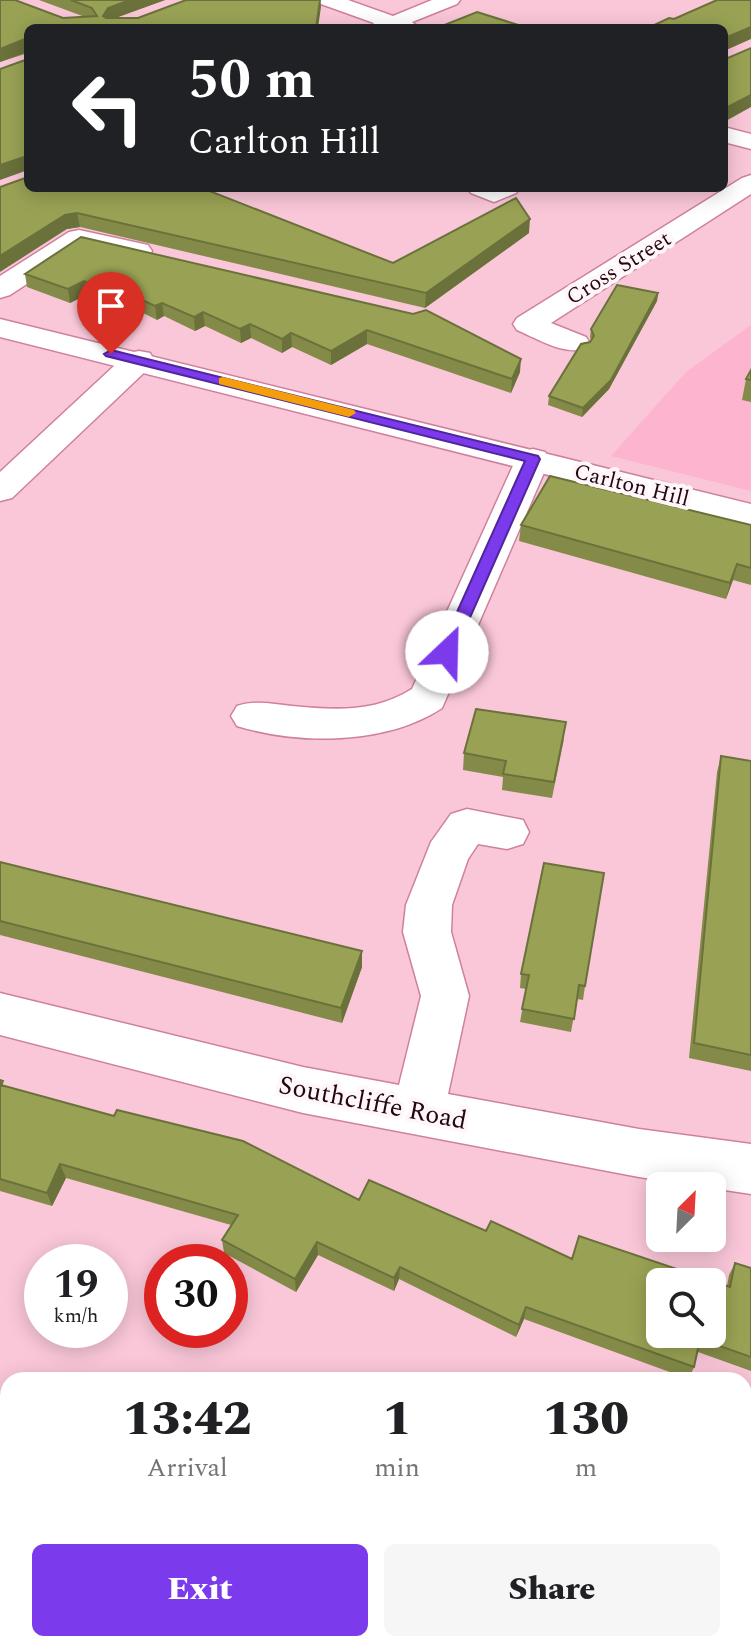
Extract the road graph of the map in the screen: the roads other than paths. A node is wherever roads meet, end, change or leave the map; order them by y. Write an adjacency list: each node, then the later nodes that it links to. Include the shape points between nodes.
1 (328, 0): 3 (street)
2 (450, 0): 4 (street)
3 (389, 24)
4 (398, 24)
5 (728, 135): 6 (street)
6 (751, 142)
7 (751, 183): 11 (street, Cross Street, via 528,324)
8 (165, 258): 9 (street, via 79,238)
9 (0, 289)
10 (0, 328): 12 (street, Carlton Hill)
11 (575, 343)
12 (139, 360): 13 (street, Carlton Hill); 14 (street)
13 (533, 459): 15 (street, Carlton Hill); 16 (street, via 428,698 394,719 362,724)
14 (0, 491)
15 (751, 515)
16 (251, 716)
17 (507, 832): 19 (street, via 467,826 447,854 429,905 427,932 445,996)
18 (0, 1014): 19 (street, Southcliffe Road, via 303,1090)
19 (418, 1112): 20 (street, Southcliffe Road)
20 (751, 1169)

